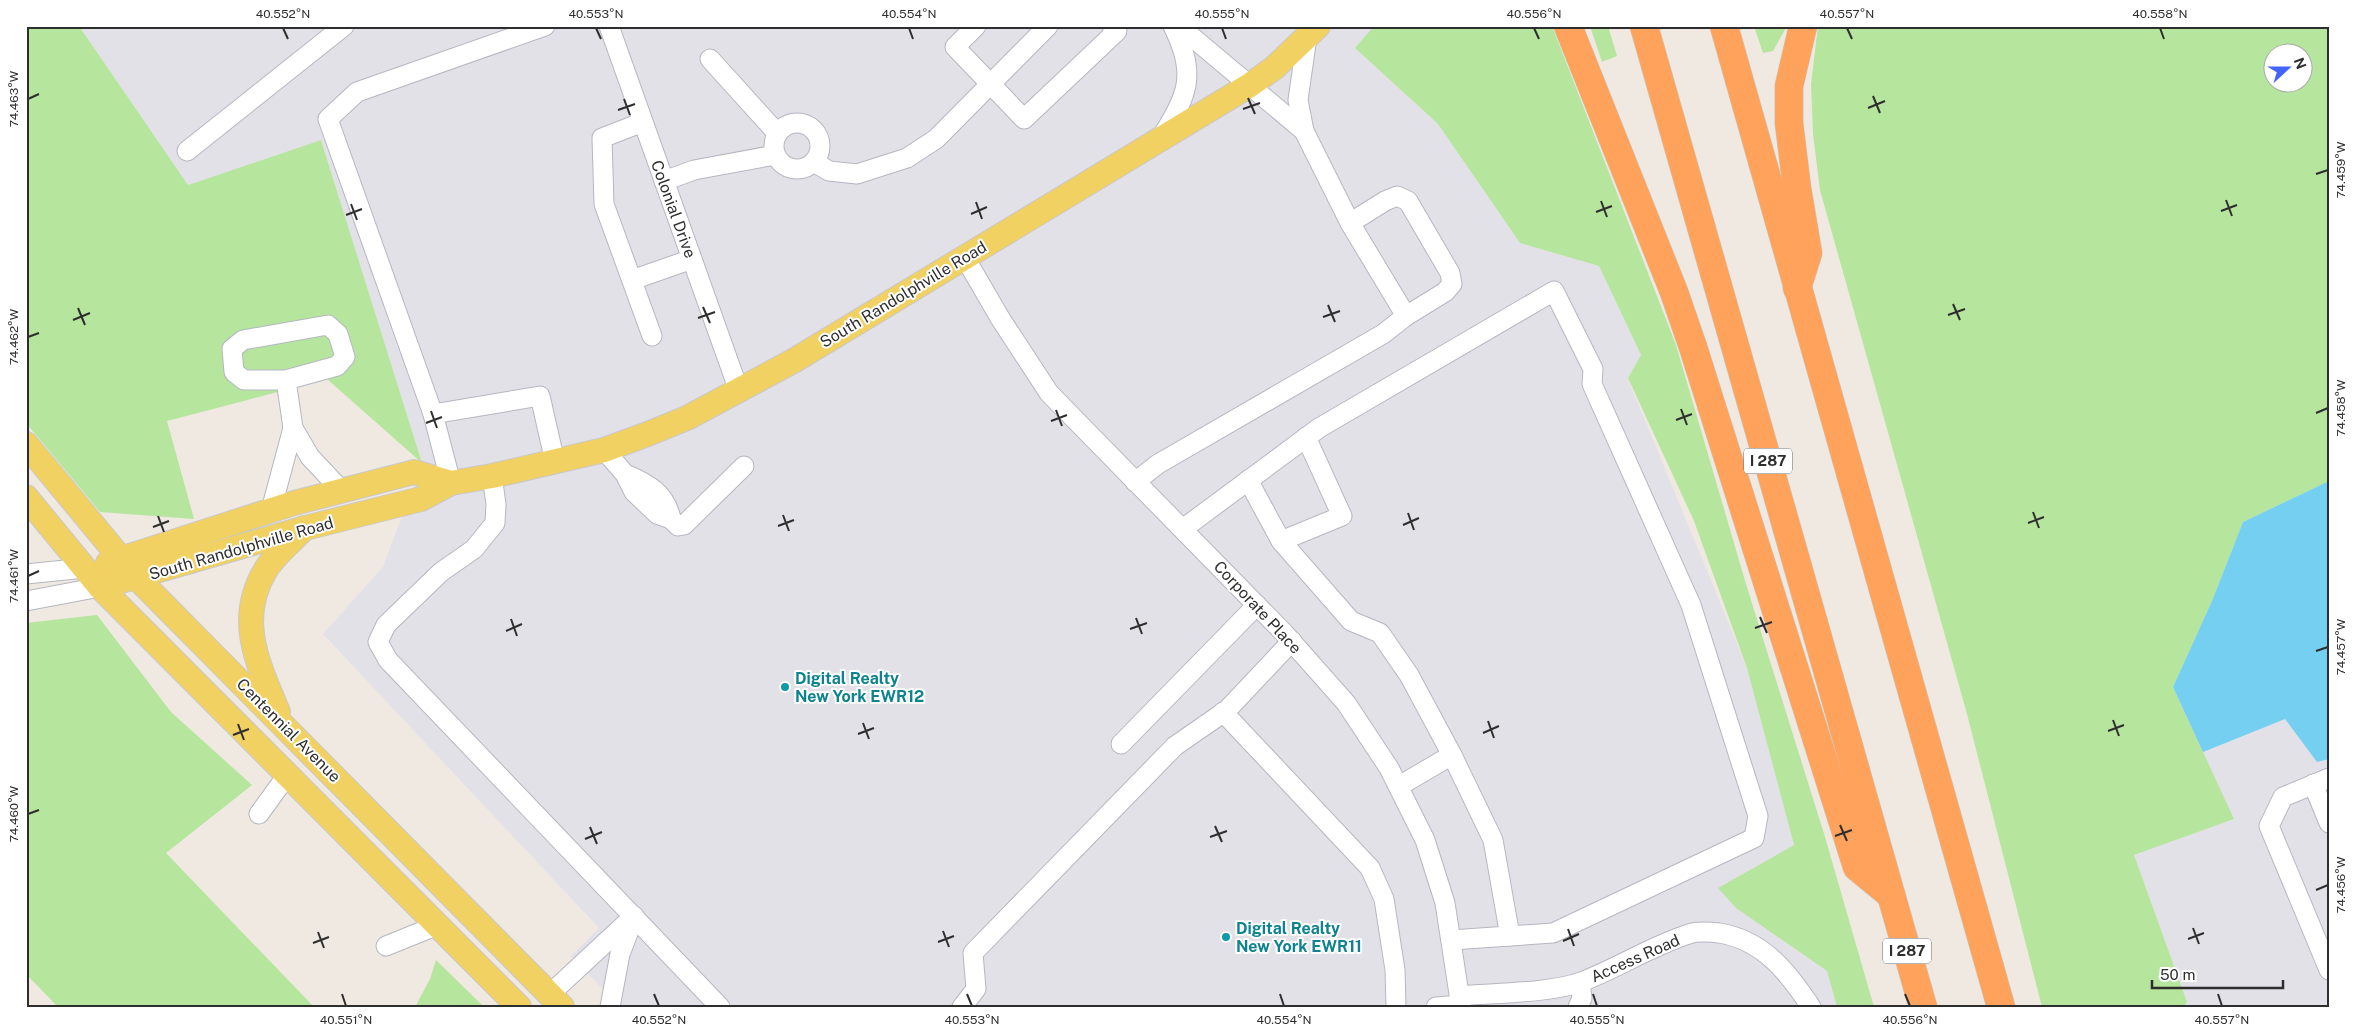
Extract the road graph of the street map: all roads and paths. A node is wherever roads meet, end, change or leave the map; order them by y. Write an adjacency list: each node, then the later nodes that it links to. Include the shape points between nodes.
1 (344, 26): 21 (street)
2 (545, 26): 34 (street, via 357,92 328,119)
3 (609, 26): 17 (street, Colonial Drive)
4 (976, 26): 15 (street, via 955,47)
5 (1048, 26): 15 (street)
6 (1112, 26): 15 (street, via 1116,31 1024,119)
7 (1173, 26): 20 (street, via 1183,46 1188,69 1186,91)
8 (1180, 26): 16 (street)
9 (1568, 26): 68 (highway, via 1693,347 1857,867)
10 (1644, 26): 68 (highway, I 287)
11 (1724, 26): 29 (highway)
12 (1803, 26): 29 (highway, via 1789,86 1788,123 1808,253)
13 (1313, 32): 16 (main road, South Randolphville Road); 18 (street, via 1298,100)
14 (710, 59): 19 (street)
15 (990, 84): 23 (street, via 936,139 907,158 857,174 829,171)
16 (1250, 85): 18 (street); 20 (main road, South Randolphville Road)
17 (643, 122): 24 (street, Colonial Drive); 28 (street, via 602,138 604,204)
18 (1304, 131): 25 (street)
19 (777, 133): 22 (street); 23 (street, via 782,127 797,122 811,127 820,148)
20 (1161, 138): 26 (main road, South Randolphville Road)
21 (187, 151)
22 (775, 155): 23 (street, via 785,166 793,169); 24 (street, via 694,170)
23 (814, 162)
24 (664, 181): 27 (street, Colonial Drive)
25 (1350, 223): 30 (street); 30 (street, via 1391,198 1397,196 1408,201 1450,274 1452,284 1445,292)
26 (964, 256): 33 (main road, South Randolphville Road); 43 (street, Corporate Place, via 1050,393)
27 (692, 259): 28 (street); 33 (street, Colonial Drive)
28 (632, 280): 31 (street)
29 (1797, 288): 87 (highway)
30 (1406, 316): 43 (street, via 1383,334 1158,464)
31 (652, 336)
32 (286, 380): 32 (street, via 337,366 345,357 338,334 328,325 243,340 232,349 234,372 244,380); 35 (street)
33 (739, 391): 38 (main road, South Randolphville Road, via 678,421)
34 (433, 414): 39 (street, via 540,396); 44 (street)
35 (293, 428): 45 (street, via 310,457); 47 (street)
36 (1306, 437): 42 (street); 50 (street, via 1342,516); 71 (street, via 1554,291 1593,369 1592,384 1691,605 1758,816 1754,838 1553,933)
37 (26, 444): 51 (main road, Centennial Avenue)
38 (604, 450): 39 (main road, South Randolphville Road); 40 (street, via 625,474 634,492 657,514 671,519 678,526 684,525)
39 (555, 462): 41 (main road, South Randolphville Road)
40 (744, 466)
41 (492, 476): 44 (main road, South Randolphville Road); 69 (street, via 495,523 474,549 441,572 386,625 378,642 388,660)
42 (1248, 480): 49 (street); 50 (street)
43 (1135, 482): 49 (street, Corporate Place)
44 (451, 483): 45 (main road, South Randolphville Road, via 414,472); 48 (main road, South Randolphville Road, via 421,499)
45 (342, 491): 47 (main road, South Randolphville Road)
46 (26, 497): 52 (main road, Centennial Avenue)
47 (271, 510): 51 (main road, South Randolphville Road)
48 (304, 528): 54 (main road, South Randolphville Road); 60 (main road, via 266,569 252,599 251,635 258,667)
49 (1184, 528): 57 (street, Corporate Place)
50 (1281, 541): 62 (street, via 1351,620 1380,633 1409,675)
51 (121, 560): 52 (main road, South Randolphville Road); 54 (main road, Centennial Avenue)
52 (85, 568): 53 (street, South Randolphville Road); 55 (main road, Centennial Avenue)
53 (26, 574)
54 (136, 578): 55 (main road, South Randolphville Road); 60 (main road, Centennial Avenue)
55 (100, 587): 56 (street, South Randolphville Road); 63 (main road, Centennial Avenue)
56 (26, 601)
57 (1257, 604): 58 (street, Corporate Place); 61 (street)
58 (1292, 641): 59 (street); 65 (street, Corporate Place, via 1346,703)
59 (1224, 712): 81 (street, via 1175,746 973,953 976,988); 82 (street, via 1370,868 1384,899 1395,970)
60 (282, 723): 76 (main road, Centennial Avenue)
61 (1121, 744)
62 (1452, 755): 65 (street); 71 (street, via 1493,840)
63 (288, 774): 66 (street); 70 (main road, Centennial Avenue)
64 (2321, 781): 67 (street); 74 (street, via 2283,797 2268,826)
65 (1399, 786): 72 (street, Corporate Place, via 1425,840 1445,903)
66 (259, 814)
67 (2329, 823)
68 (1891, 896): 86 (highway, I 287)
69 (634, 916): 76 (street); 79 (street, via 620,954); 80 (street)
70 (438, 925): 73 (street); 78 (main road, Centennial Avenue)
71 (1510, 936): 72 (street)
72 (1451, 940): 77 (street, Corporate Place)
73 (386, 946)
74 (2329, 970)
75 (1580, 983): 77 (street, Access Road); 84 (street, via 1582,998); 85 (street, Access Road, via 1691,933 1713,932 1752,943 1776,960)
76 (556, 1000)
77 (1461, 1003): 83 (street, Access Road)
78 (519, 1007)
79 (610, 1007)
80 (720, 1007)
81 (962, 1007)
82 (1396, 1007)
83 (1436, 1007)
84 (1578, 1007)
85 (1811, 1007)
86 (1923, 1007)
87 (2001, 1007)

